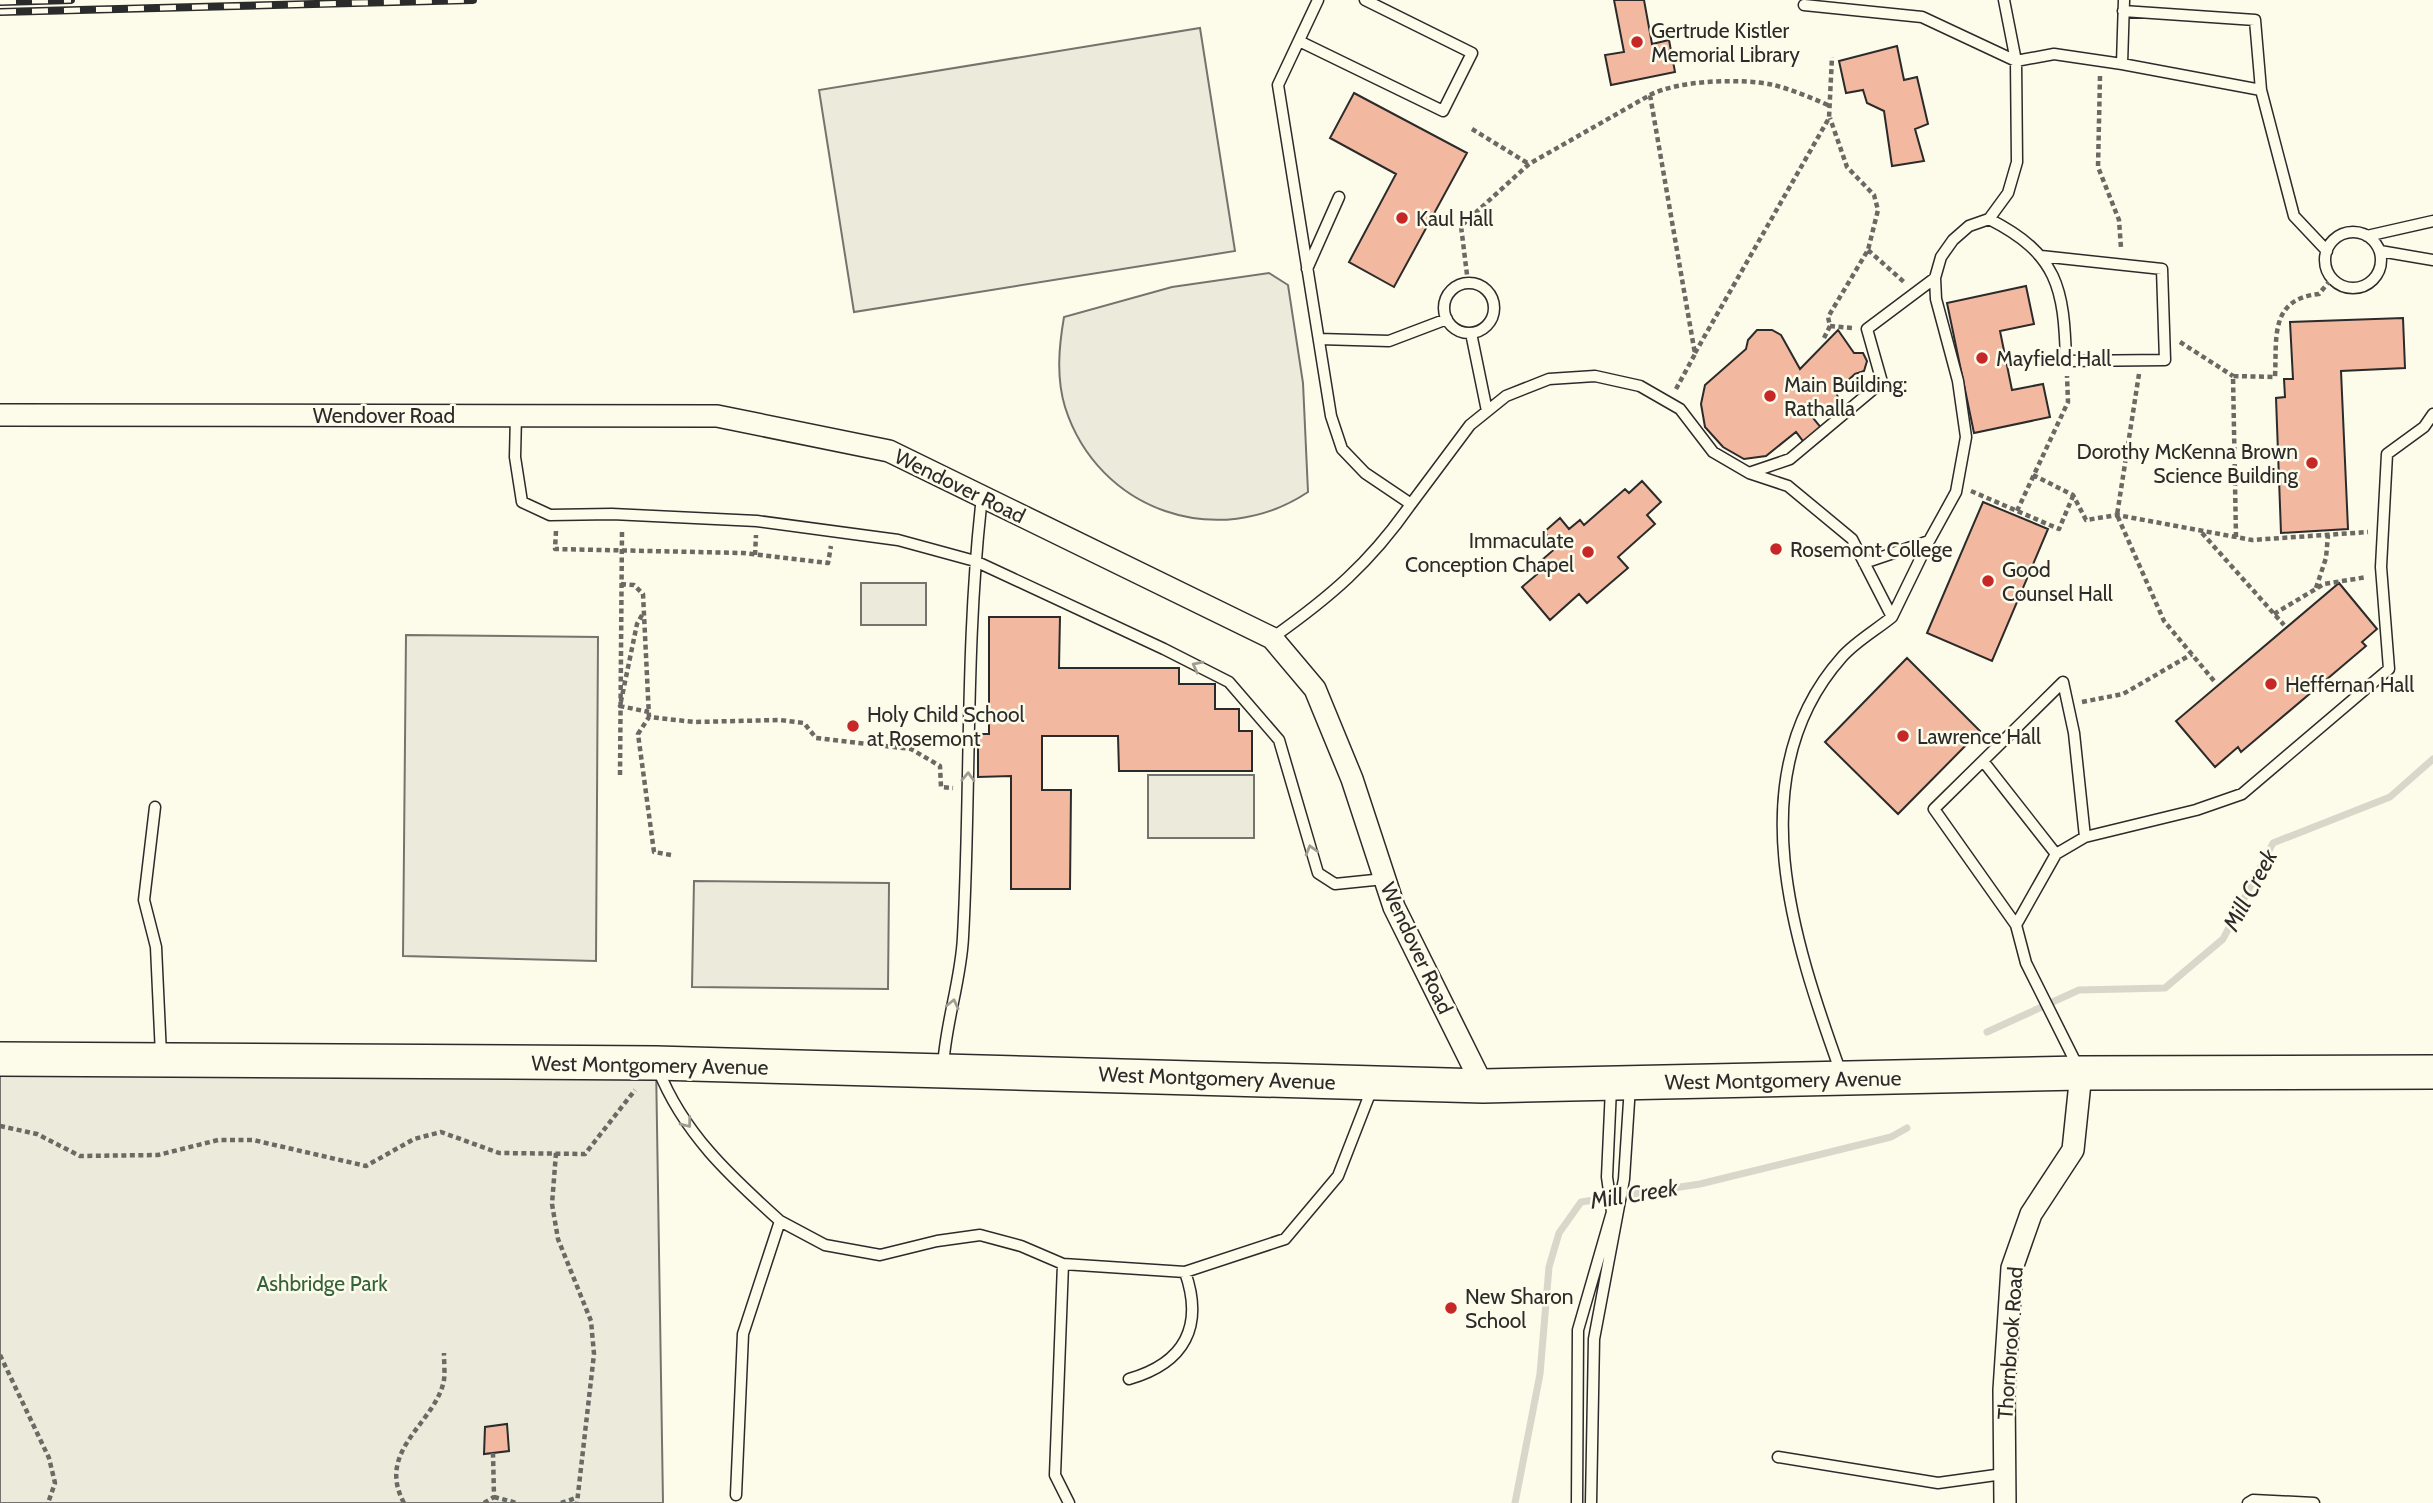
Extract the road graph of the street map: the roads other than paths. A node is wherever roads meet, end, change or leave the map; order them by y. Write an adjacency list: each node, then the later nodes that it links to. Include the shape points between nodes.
1 (1318, 0): 6 (lane)
2 (1364, 0): 6 (lane, via 1472,53 1443,111)
3 (2004, 0): 7 (lane)
4 (1804, 5): 7 (lane, via 1922,17)
5 (2124, 5): 8 (lane); 9 (lane, via 2255,20)
6 (1299, 41): 18 (lane, via 1278,85)
7 (2016, 61): 8 (lane, via 2054,54); 11 (lane, via 2017,162 2008,192)
8 (2122, 64): 9 (lane)
9 (2261, 90): 14 (lane, via 2294,216)
10 (1339, 197): 18 (lane)
11 (1989, 219): 16 (lane, via 2018,233); 19 (lane, via 1969,226 1953,240 1941,257)
12 (2433, 221): 13 (lane)
13 (2367, 236): 14 (lane, via 2340,236); 15 (lane)
14 (2327, 251): 15 (lane, via 2325,260 2332,278 2348,288 2367,285 2379,270)
15 (2380, 251): 17 (lane)
16 (2042, 256): 16 (lane, via 2162,269 2165,360 2066,361 2065,316 2058,284)
17 (2433, 260)
18 (1307, 269): 22 (lane)
19 (1935, 278): 27 (lane, via 1867,329 1882,382 1790,459); 30 (lane, via 1966,437 1957,486)
20 (1447, 319): 21 (lane, via 1461,332); 21 (lane, via 1446,300 1459,286 1468,283 1486,290 1494,307 1488,325); 22 (lane, via 1389,341)
21 (1471, 333): 23 (lane)
22 (1319, 339): 29 (lane, via 1331,416 1342,449 1364,473)
23 (1487, 411): 27 (lane, via 1506,396 1549,380 1595,376 1640,386 1680,408 1713,452); 29 (lane, via 1470,425)
24 (2433, 414): 37 (lane, via 2387,454 2382,575 2389,669 2242,793 2196,810)
25 (0, 415): 26 (street, Wendover Road)
26 (516, 415): 28 (street, Wendover Road, via 717,416 889,451); 31 (lane, via 522,502 550,515 770,522 898,540)
27 (1749, 473): 32 (lane, via 1788,486 1852,539)
28 (982, 497): 31 (lane); 34 (street, Wendover Road)
29 (1411, 504): 34 (lane, via 1382,545 1328,599)
30 (1929, 541): 32 (lane); 33 (lane)
31 (975, 561): 39 (lane, one-way to 31, via 1335,884 1318,873 1279,740 1229,682); 44 (lane, one-way to 31, via 944,1039 963,940)
32 (1864, 563): 33 (lane)
33 (1892, 617): 47 (lane, via 1843,656 1813,697 1785,766 1782,829 1786,882 1808,983)
34 (1272, 638): 39 (street, Wendover Road, via 1315,689 1352,779)
35 (1983, 761): 37 (lane, via 2063,682 2074,733); 38 (lane); 40 (lane, via 1934,809)
36 (155, 807): 42 (lane, via 144,900 156,947)
37 (2085, 837): 38 (lane)
38 (2056, 854): 40 (lane)
39 (1384, 879): 50 (street, Wendover Road)
40 (2016, 925): 46 (lane, via 2026,963)
41 (0, 1059): 42 (main road, West Montgomery Avenue)
42 (162, 1062): 43 (main road, West Montgomery Avenue)
43 (656, 1063): 44 (main road, West Montgomery Avenue); 51 (lane, one-way to 51, via 671,1103 721,1168)
44 (943, 1071): 48 (main road, West Montgomery Avenue)
45 (2433, 1072): 46 (main road, West Montgomery Avenue)
46 (2081, 1073): 47 (main road, West Montgomery Avenue); 56 (street, Thornbrook Road, via 2073,1150 2031,1214 2012,1268)
47 (1843, 1079): 49 (main road, West Montgomery Avenue)
48 (1374, 1082): 50 (main road, West Montgomery Avenue); 53 (lane, via 1338,1177 1286,1239)
49 (1621, 1084): 50 (main road, West Montgomery Avenue); 59 (lane, via 1608,1135 1612,1212 1578,1330); 60 (lane, via 1624,1179 1594,1339)
50 (1483, 1086)
51 (780, 1221): 52 (lane, via 825,1245 880,1255 980,1235); 57 (lane, via 743,1334)
52 (1063, 1264): 53 (lane); 58 (lane, via 1055,1475)
53 (1185, 1272): 54 (lane, via 1193,1306 1185,1340 1171,1359 1152,1372)
54 (1129, 1379)
55 (1778, 1457): 56 (lane, via 1938,1483)
56 (2003, 1474): 61 (street, Thornbrook Road)
57 (736, 1495)
58 (1069, 1503)
59 (1577, 1503)
60 (1591, 1503)
61 (2005, 1503)
62 (2248, 1503): 63 (lane)
63 (2314, 1503)

